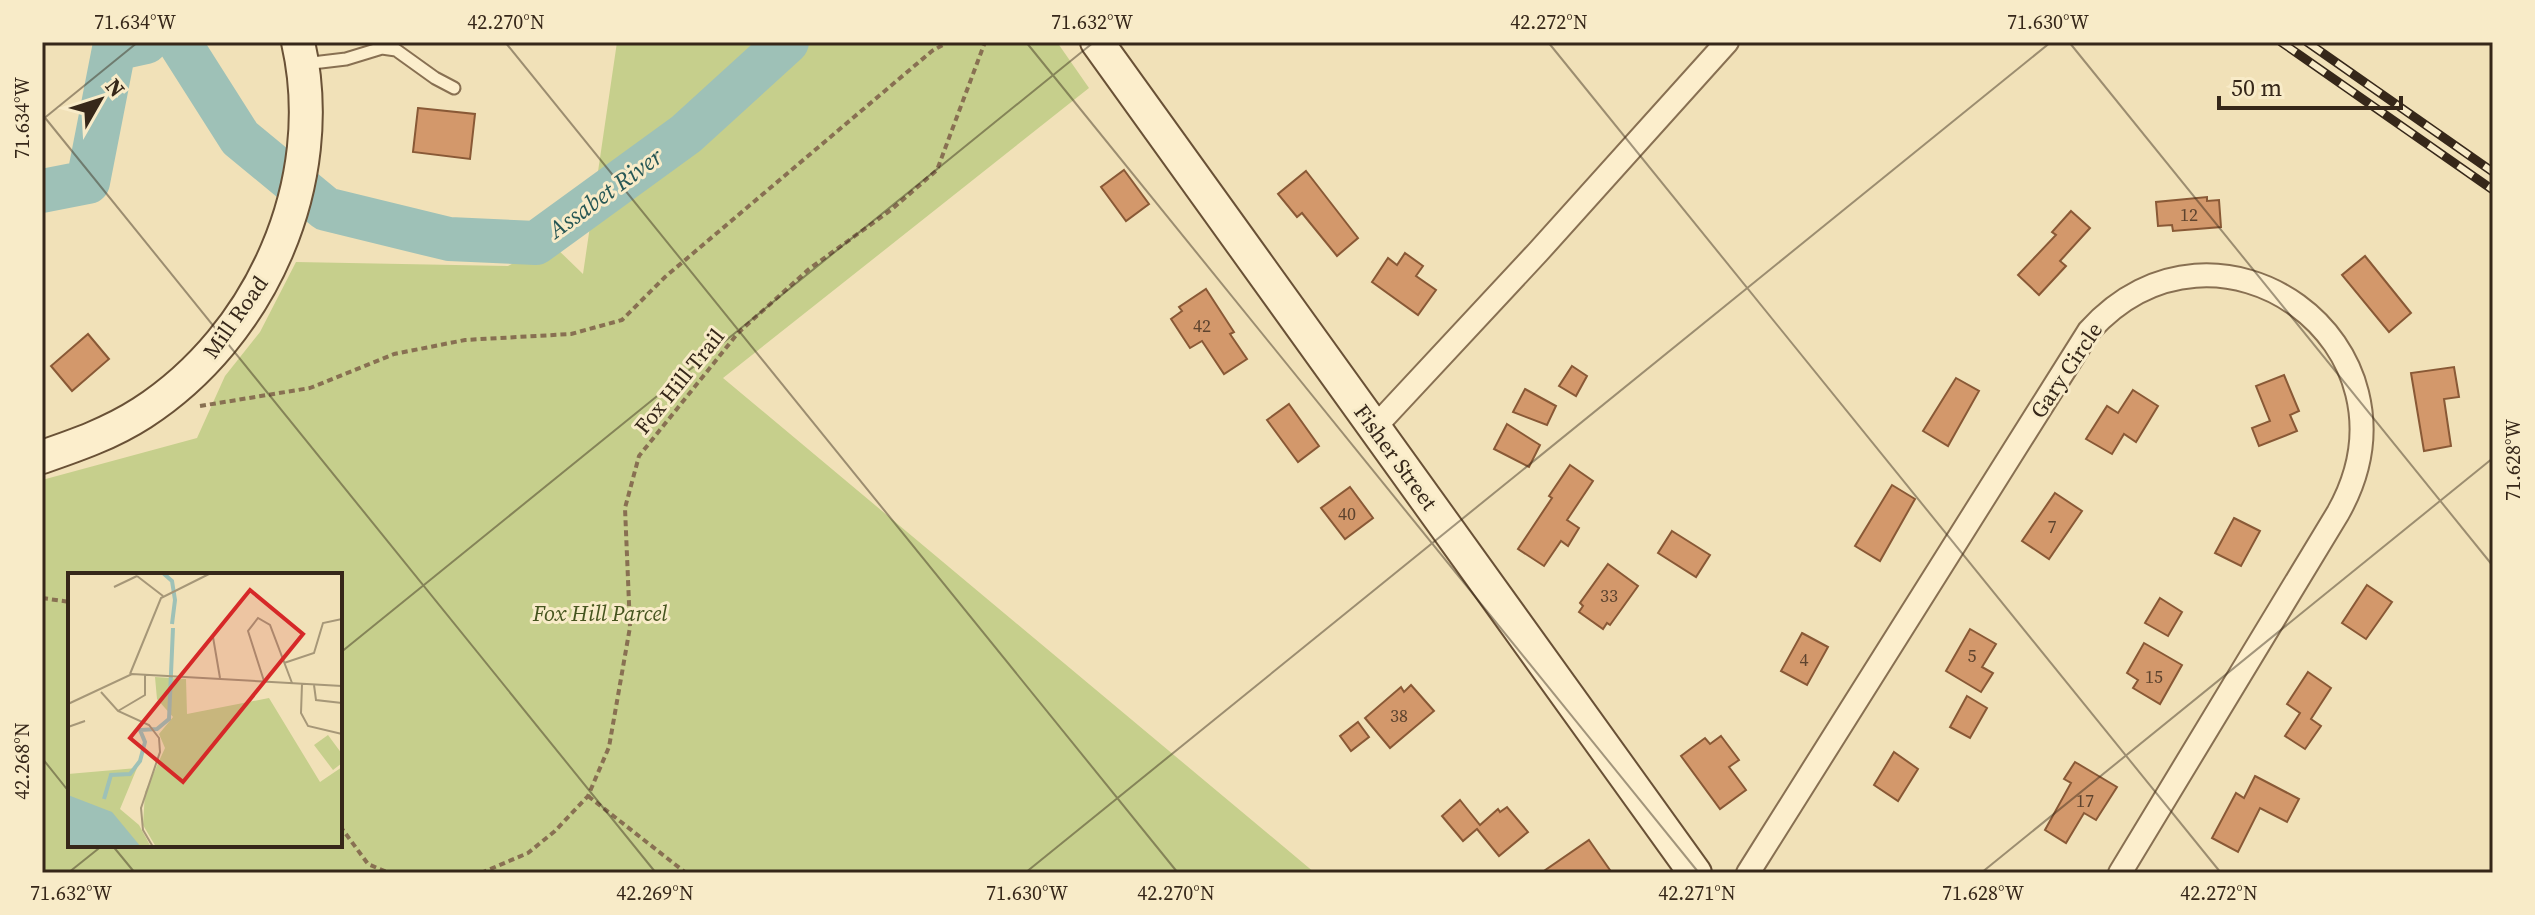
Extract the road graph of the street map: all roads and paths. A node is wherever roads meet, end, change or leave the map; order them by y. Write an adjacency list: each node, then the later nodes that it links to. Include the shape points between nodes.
1 (948, 42): 7 (path, via 665,277 622,320 571,334 465,340 394,354 310,388)
2 (985, 42): 12 (path, Fox Hill Trail, via 937,170 809,269 738,333 639,456 625,508 630,627 609,747)
3 (1097, 42): 8 (main road, Fisher Street)
4 (1727, 42): 8 (street)
5 (301, 66): 6 (lane, via 382,48 396,50); 9 (main road, Mill Road, via 301,167 282,239 248,307 191,374 142,413 109,432)
6 (454, 88)
7 (198, 406)
8 (1375, 427): 17 (main road, Fisher Street)
9 (42, 457)
10 (42, 598): 11 (path)
11 (68, 602)
12 (588, 796): 15 (path, Fox Hill Trail, via 528,853); 16 (path)
13 (342, 829): 14 (path, via 368,864)
14 (389, 873)
15 (481, 873)
16 (686, 873)
17 (1695, 873)
18 (1748, 873): 19 (street, Gary Circle, via 2089,331 2123,301 2153,285 2197,276 2231,277 2284,296 2312,316 2334,342 2360,404 2359,460 2338,513)
19 (2120, 873)

